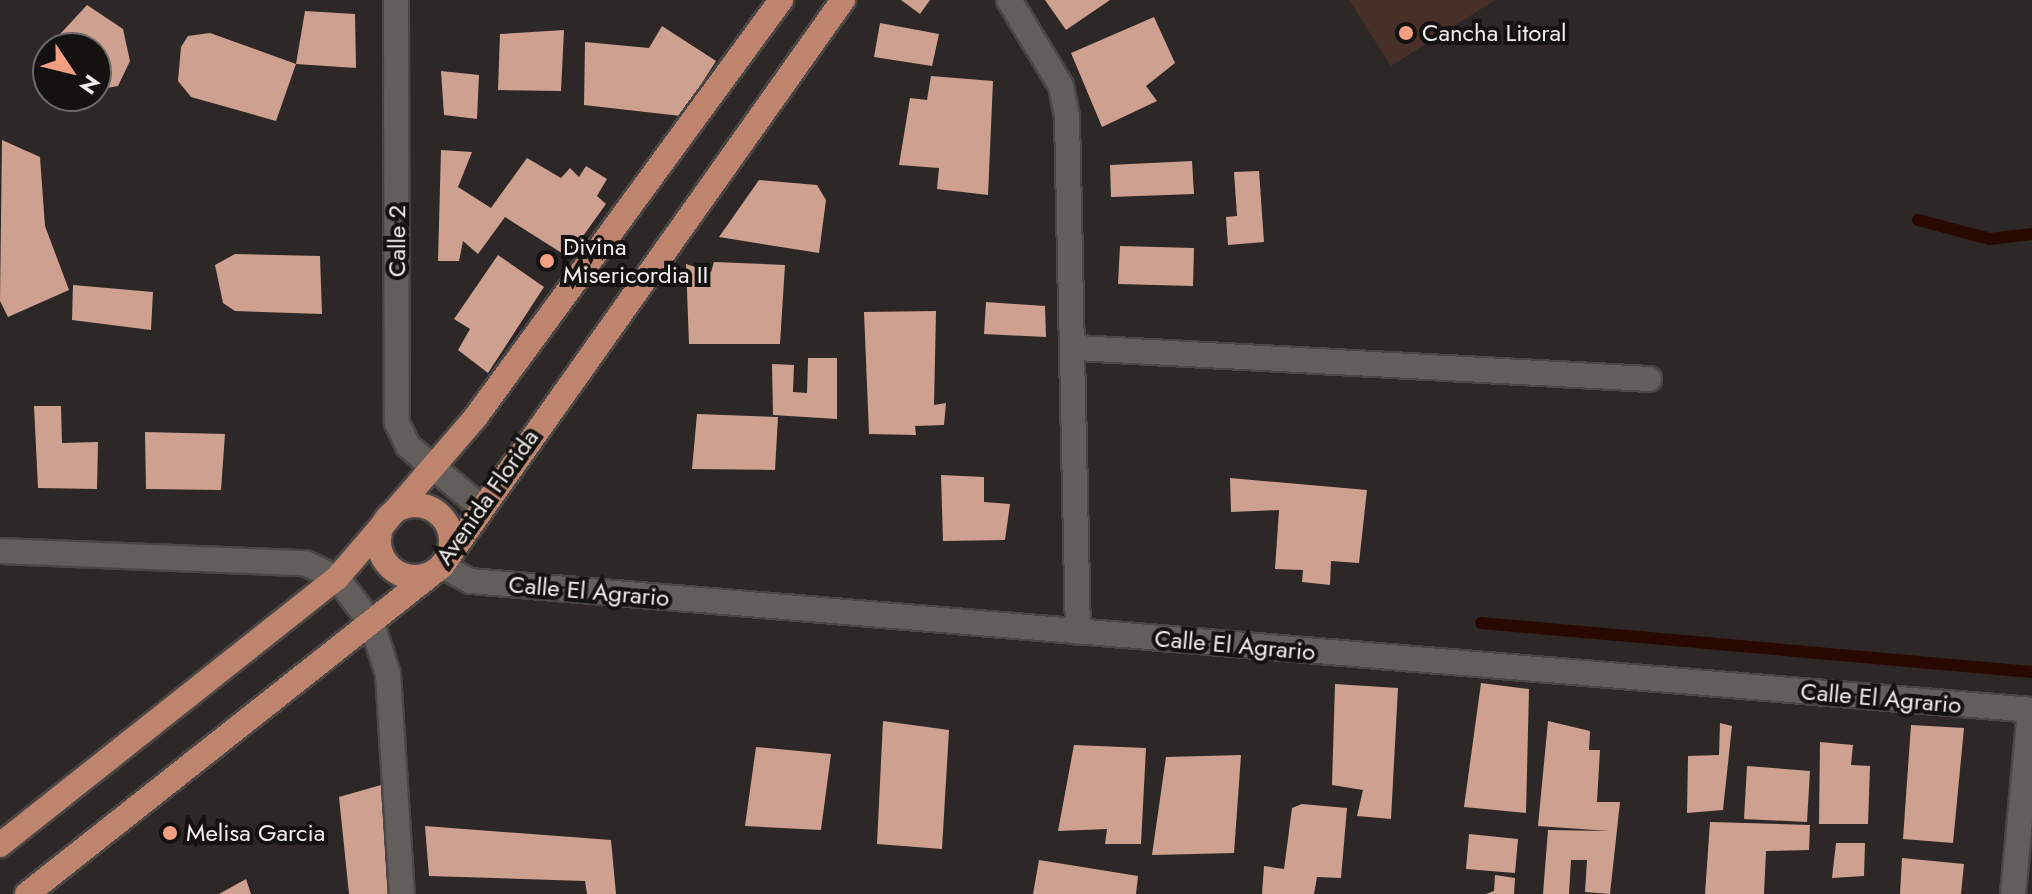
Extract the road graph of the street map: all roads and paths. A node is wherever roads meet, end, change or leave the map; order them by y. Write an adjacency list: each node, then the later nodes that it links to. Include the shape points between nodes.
1 (396, 0): 7 (street, Calle 2, via 397,423 408,446)
2 (781, 0): 7 (main road)
3 (843, 0): 8 (main road, Avenida Florida)
4 (1009, 0): 5 (street, via 1061,86 1067,117)
5 (1077, 348): 6 (street); 14 (street)
6 (1649, 379)
7 (434, 468): 8 (street, Calle 2); 9 (main road)
8 (482, 508): 11 (main road, Avenida Florida)
9 (387, 517): 11 (main road, via 380,553 391,569 408,578); 11 (main road, via 422,505 439,514 451,539); 12 (main road)
10 (0, 551): 12 (street, via 305,563)
11 (442, 566): 13 (main road, Avenida Florida); 14 (street, Calle El Agrario, via 470,581)
12 (337, 578): 13 (street); 16 (main road)
13 (372, 624): 17 (main road, Avenida Florida); 18 (street, via 388,674)
14 (1078, 632): 15 (street, Calle El Agrario)
15 (2031, 710): 19 (street)
16 (0, 845)
17 (27, 894)
18 (402, 894)
19 (2013, 894)

